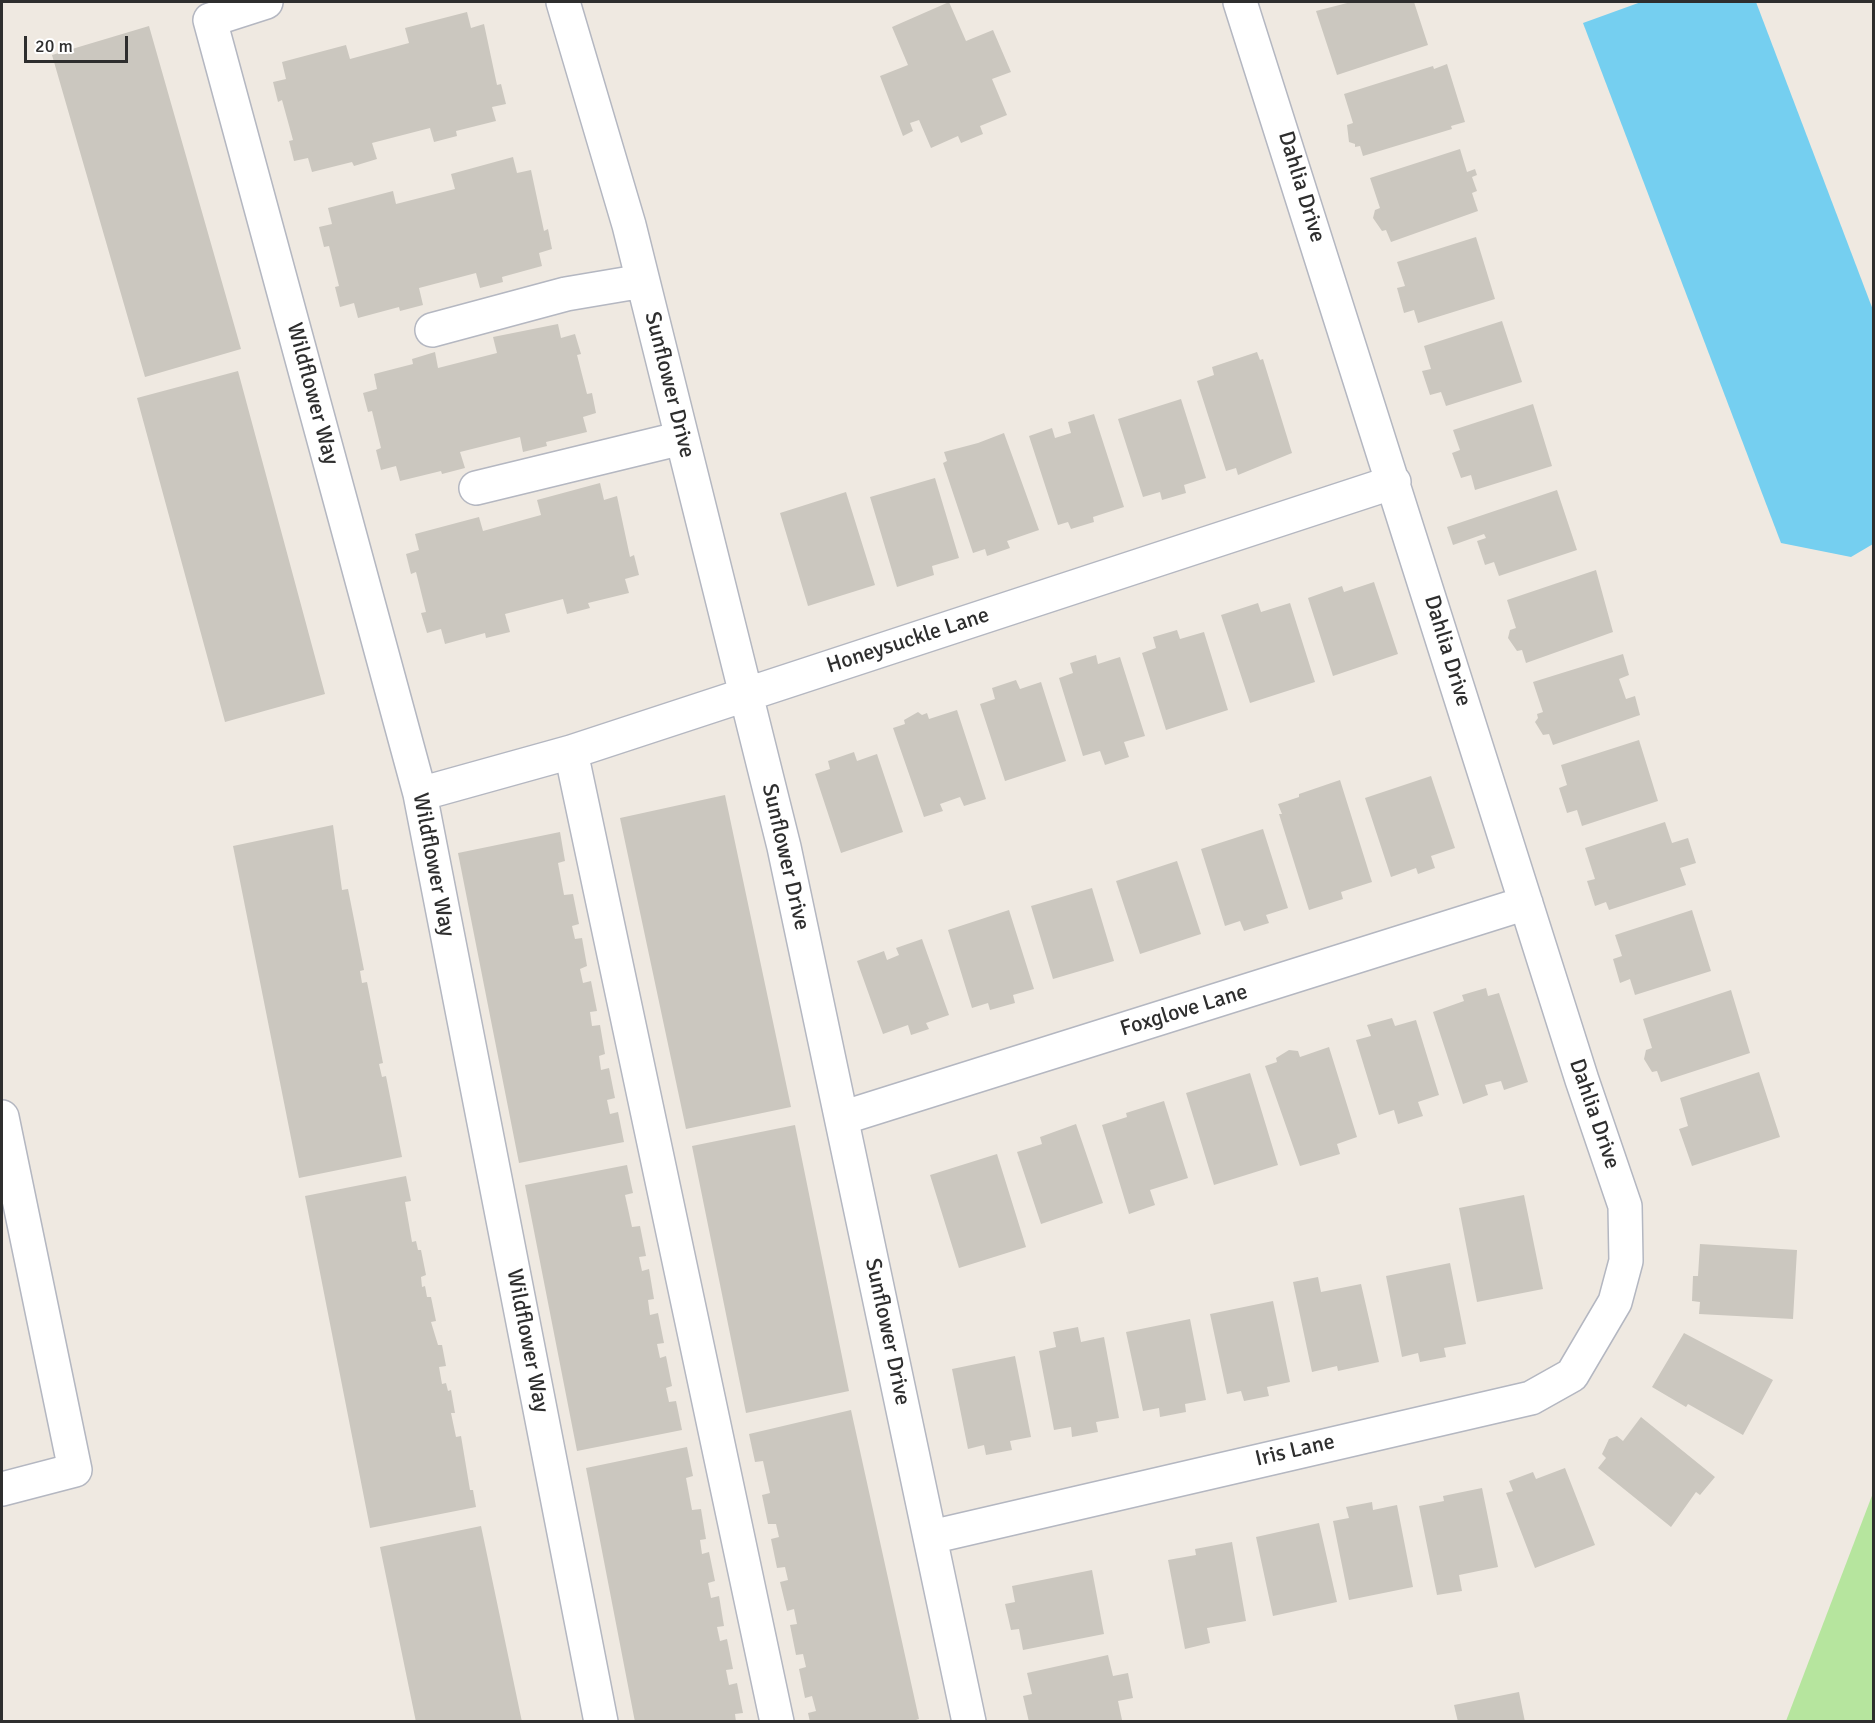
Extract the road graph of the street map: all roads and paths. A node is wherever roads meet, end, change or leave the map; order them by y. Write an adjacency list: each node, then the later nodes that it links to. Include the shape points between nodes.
1 (266, 2): 11 (street, Wildflower Way, via 210,21)
2 (563, 2): 4 (street, Sunflower Drive)
3 (1240, 2): 7 (street, Dahlia Drive)
4 (643, 281): 5 (street, via 566,294); 6 (street, Sunflower Drive)
5 (432, 330)
6 (682, 438): 8 (street); 9 (street, Sunflower Drive)
7 (1394, 482): 9 (street, Honeysuckle Lane); 12 (street, Dahlia Drive)
8 (476, 488)
9 (746, 694): 10 (street, Honeysuckle Lane); 14 (street, Sunflower Drive, via 784,847)
10 (571, 752): 11 (street, Honeysuckle Lane); 19 (street)
11 (420, 794): 18 (street, Wildflower Way)
12 (1526, 903): 14 (street, Foxglove Lane); 15 (street, Dahlia Drive, via 1625,1206 1626,1261)
13 (2, 1117): 16 (street, via 75,1470)
14 (842, 1118): 17 (street, Sunflower Drive)
15 (1615, 1302): 17 (street, Iris Lane, via 1572,1375 1531,1398)
16 (2, 1489)
17 (931, 1537): 20 (street, Sunflower Drive)
18 (601, 1722)
19 (777, 1722)
20 (969, 1722)

